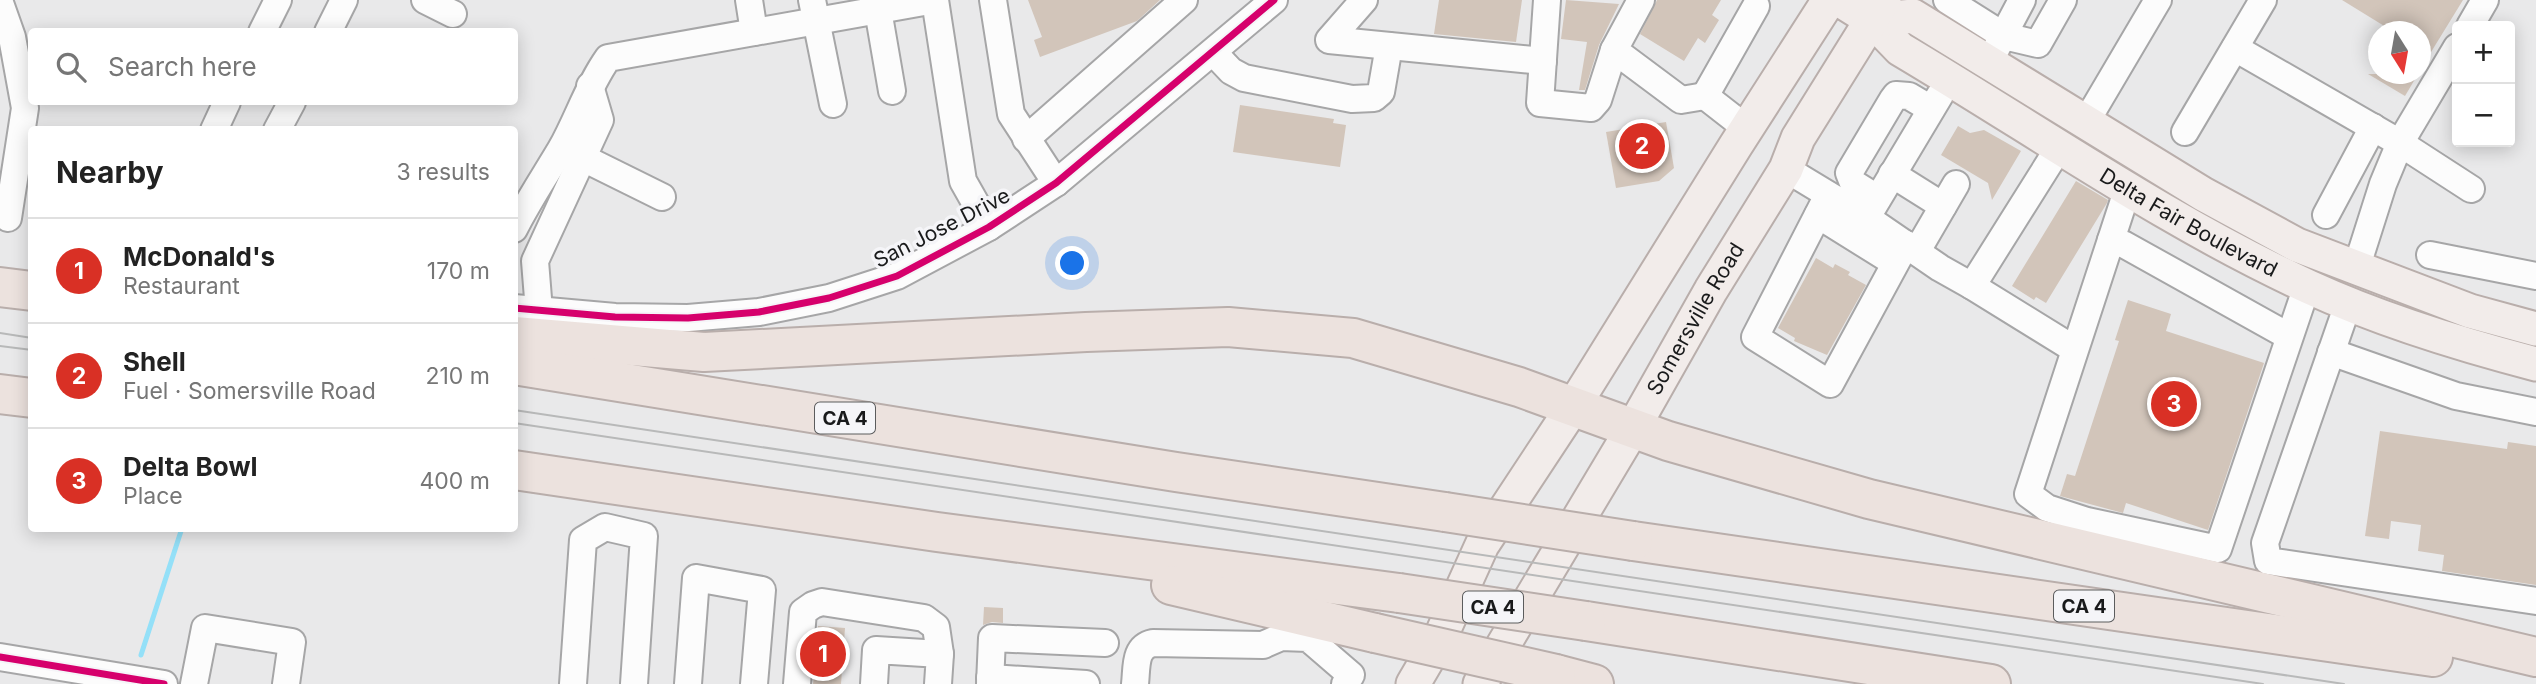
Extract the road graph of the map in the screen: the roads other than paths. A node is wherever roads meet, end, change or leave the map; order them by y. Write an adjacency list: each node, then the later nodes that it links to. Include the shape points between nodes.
1 (278, 0): 27 (street)
2 (344, 0): 28 (street)
3 (425, 0): 25 (street)
4 (749, 0): 29 (street)
5 (935, 0): 23 (street); 66 (street, via 963,181)
6 (993, 0): 50 (street, via 1012,114)
7 (1184, 0): 50 (street)
8 (1364, 0): 30 (street, via 1329,40)
9 (1546, 0): 36 (street)
10 (1641, 0): 32 (street)
11 (1829, 0): 48 (main road)
12 (1840, 0): 24 (main road, Delta Fair Boulevard)
13 (1947, 0): 33 (street)
14 (2022, 0): 33 (street)
15 (2063, 0): 33 (street, via 2038,44)
16 (2158, 0): 44 (street)
17 (2263, 0): 31 (street)
18 (2485, 0): 26 (street)
19 (1270, 1): 34 (street, San Jose Drive)
20 (0, 3): 64 (street, via 12,37 25,108)
21 (1756, 6): 39 (street)
22 (814, 10): 23 (street); 29 (street); 40 (street)
23 (878, 10): 38 (street)
24 (1878, 10): 33 (main road, Delta Fair Boulevard, via 1913,16); 37 (main road, Delta Fair Boulevard, via 1900,49); 54 (main road, Somersville Road, via 1798,138)
25 (453, 14)
26 (2473, 21)
27 (264, 28)
28 (335, 28)
29 (754, 32): 53 (street, via 608,58 590,86 600,120)
30 (1389, 46): 34 (street, via 1381,92 1374,98 1352,99 1244,78); 36 (street)
31 (2235, 48): 47 (street); 49 (street)
32 (1614, 50): 36 (street, via 1598,100 1591,107 1540,103); 39 (street, via 1681,100)
33 (1996, 50): 44 (main road, Delta Fair Boulevard)
34 (1213, 52): 57 (street, San Jose Drive)
35 (2452, 55): 51 (street)
36 (1543, 61)
37 (1950, 78): 43 (street); 52 (main road, Delta Fair Boulevard)
38 (892, 91)
39 (1706, 96): 48 (street)
40 (833, 104)
41 (226, 105): 45 (street)
42 (291, 105): 46 (street)
43 (1931, 109): 56 (street); 62 (street, via 1904,94 1893,99 1849,173)
44 (2086, 122): 55 (main road, Delta Fair Boulevard)
45 (216, 126)
46 (282, 126)
47 (2373, 127): 51 (street); 63 (street)
48 (1746, 128): 86 (main road)
49 (2185, 131)
50 (1026, 139): 57 (street)
51 (2400, 143): 58 (street); 70 (street)
52 (2060, 146): 59 (main road, Delta Fair Boulevard); 72 (street)
53 (573, 153): 60 (street); 65 (street, via 530,197); 77 (street, via 535,261)
54 (1786, 169): 61 (street); 88 (main road, Somersville Road)
55 (2167, 171): 59 (main road); 70 (main road, Delta Fair Boulevard, via 2274,233)
56 (1892, 174): 62 (street); 68 (street, via 1950,195)
57 (1055, 183): 66 (street, San Jose Drive)
58 (2471, 189)
59 (2139, 194): 67 (street); 73 (main road, Delta Fair Boulevard)
60 (662, 197)
61 (1823, 205): 62 (street); 68 (street); 68 (street, via 1755,337 1830,384)
62 (1872, 208): 68 (street)
63 (2326, 215)
64 (13, 219)
65 (518, 221)
66 (989, 227): 77 (street, San Jose Drive, via 897,276 829,298 759,312 664,318)
67 (2111, 240): 79 (street); 80 (street)
68 (1906, 253): 72 (street)
69 (2430, 255): 71 (street)
70 (2357, 269): 78 (main road, Delta Fair Boulevard, via 2470,311)
71 (2536, 276)
72 (1972, 286): 80 (street)
73 (2306, 286): 76 (main road, Delta Fair Boulevard); 79 (street)
74 (0, 287): 75 (highway)
75 (28, 290)
76 (2348, 304): 81 (street); 82 (main road, Delta Fair Boulevard)
77 (523, 318): 86 (highway, via 704,352 1228,327 1353,338)
78 (2536, 329)
79 (2288, 336): 80 (street, via 2218,550 2087,521 2048,508 2028,494)
80 (2074, 349)
81 (2331, 352): 87 (street, via 2456,396); 91 (street, via 2265,543 2268,561)
82 (2536, 364)
83 (518, 366): 96 (highway, CA 4, bridge, via 1633,541)
84 (0, 394): 85 (highway)
85 (28, 398)
86 (1573, 407): 88 (highway); 112 (main road, via 1482,545 1440,638)
87 (2536, 412)
88 (1633, 428): 95 (highway, via 1870,499); 113 (main road, Somersville Road)
89 (518, 471): 90 (highway, CA 4)
90 (937, 532): 114 (highway, bridge); 115 (highway, CA 4, bridge, via 1399,593)
91 (2536, 601)
92 (1105, 643): 98 (street, via 992,638)
93 (940, 654): 106 (street, via 936,626 924,618 822,602 803,612); 107 (street, via 876,650); 108 (street)
94 (0, 657): 97 (street)
95 (2536, 657)
96 (2536, 672)
97 (77, 676): 99 (street)
98 (990, 681): 109 (street)
99 (163, 684)
100 (194, 684): 101 (street, via 205,628 292,642)
101 (286, 684)
102 (573, 684): 103 (street, via 583,540 605,527 644,536)
103 (634, 684)
104 (688, 684): 105 (street, via 696,578 762,590)
105 (754, 684)
106 (797, 684)
107 (874, 684)
108 (938, 684)
109 (1086, 684)
110 (1135, 684): 111 (street, via 1139,650 1144,645 1263,645 1281,637 1308,638 1350,675)
111 (1345, 684)
112 (1413, 684)
113 (1480, 684)
114 (1594, 684)
115 (1990, 684)

